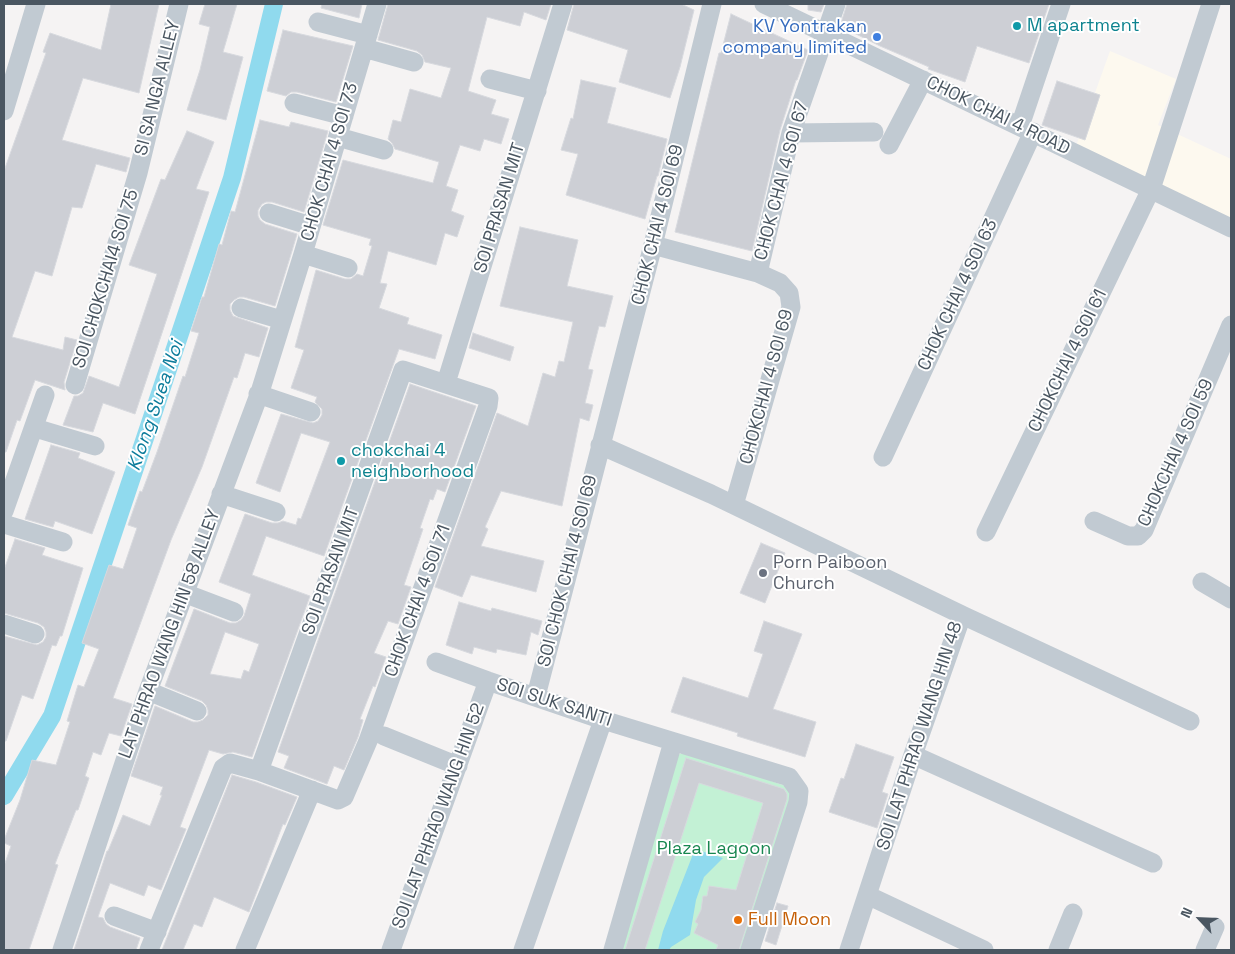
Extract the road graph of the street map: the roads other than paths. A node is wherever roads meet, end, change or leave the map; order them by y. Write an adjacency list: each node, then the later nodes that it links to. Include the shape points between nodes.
1 (36, 4): 18 (street)
2 (179, 4): 26 (street, SI SA NGA ALLEY)
3 (377, 4): 12 (street, CHOK CHAI 4 SOI 73)
4 (564, 4): 16 (street)
5 (712, 4): 31 (street, CHOK CHAI 4 SOI 69)
6 (764, 4): 11 (street, CHOK CHAI 4 ROAD)
7 (836, 4): 11 (street, CHOK CHAI 4 SOI 67)
8 (1061, 4): 20 (street, CHOK CHAI 4 SOI 63)
9 (1211, 4): 27 (street, CHOKCHAI 4 SOI 61)
10 (318, 22): 12 (street)
11 (826, 33): 15 (street, CHOK CHAI 4 ROAD); 22 (street, CHOK CHAI 4 SOI 67)
12 (366, 42): 13 (street); 19 (street, CHOK CHAI 4 SOI 73)
13 (414, 62)
14 (490, 79): 16 (street)
15 (922, 80): 20 (street, CHOK CHAI 4 ROAD); 24 (street)
16 (537, 90): 38 (street, SOI PRASAN MIT)
17 (294, 103): 19 (street)
18 (4, 111)
19 (344, 116): 23 (street, CHOK CHAI 4 SOI 73)
20 (1026, 129): 27 (street, CHOK CHAI 4 ROAD); 46 (street, CHOK CHAI 4 SOI 63)
21 (874, 132): 22 (street)
22 (791, 134): 34 (street, CHOK CHAI 4 SOI 67)
23 (338, 137): 25 (street); 29 (street, CHOK CHAI 4 SOI 73)
24 (889, 145)
25 (384, 150)
26 (138, 173): 39 (street, SOI CHOKCHAI4 SOI 75)
27 (1151, 189): 30 (street, CHOK CHAI 4 ROAD); 53 (street, CHOKCHAI 4 SOI 61)
28 (269, 213): 29 (street)
29 (311, 226): 32 (street, CHOK CHAI 4 SOI 73)
30 (1231, 228)
31 (653, 245): 34 (street, CHOKCHAI 4 SOI 69); 44 (street, CHOK CHAI 4 SOI 69)
32 (303, 254): 33 (street); 36 (street, CHOK CHAI 4 SOI 73)
33 (348, 268)
34 (758, 273): 48 (street, CHOKCHAI 4 SOI 69, via 780,283 789,293 791,307)
35 (241, 308): 36 (street)
36 (282, 320): 40 (street, LAT PHRAO WANG HIN 58 ALLEY)
37 (1231, 325): 51 (street, CHOKCHAI 4 SOI 59, via 1144,530 1138,536 1128,536)
38 (446, 383): 73 (street, SOI PRASAN MIT, via 403,370); 74 (street, CHOK CHAI 4 SOI 71, via 489,398 488,404 368,742 344,797 338,800)
39 (75, 386)
40 (258, 394): 42 (street); 47 (street, LAT PHRAO WANG HIN 58 ALLEY)
41 (46, 395): 43 (street)
42 (311, 412)
43 (34, 428): 45 (street); 49 (street)
44 (600, 445): 48 (street, SOI LAT PHRAO WANG HIN 48); 65 (street, SOI CHOK CHAI 4 SOI 69)
45 (94, 446)
46 (883, 457)
47 (221, 494): 50 (street); 56 (street, LAT PHRAO WANG HIN 58 ALLEY)
48 (734, 505): 59 (street, SOI LAT PHRAO WANG HIN 48)
49 (4, 511)
50 (276, 512)
51 (1094, 521)
52 (4, 524): 54 (street)
53 (986, 532)
54 (64, 542)
55 (1202, 582): 57 (street)
56 (184, 594): 58 (street); 64 (street, LAT PHRAO WANG HIN 58 ALLEY)
57 (1231, 599)
58 (234, 612)
59 (962, 615): 68 (street); 71 (street, SOI LAT PHRAO WANG HIN 48)
60 (4, 624): 61 (street)
61 (35, 634)
62 (436, 662): 63 (street, SOI SUK SANTI)
63 (488, 681): 65 (street, SOI SUK SANTI); 72 (street, SOI LAT PHRAO WANG HIN 52)
64 (148, 691): 66 (street); 81 (street, LAT PHRAO WANG HIN 58 ALLEY)
65 (536, 696): 67 (street, SOI SUK SANTI)
66 (197, 711)
67 (604, 720): 70 (street, SOI SUK SANTI); 85 (street)
68 (1190, 721)
69 (384, 736): 72 (street)
70 (673, 742): 86 (street); 87 (street, SOI SUK SANTI, via 790,778 799,791)
71 (913, 755): 75 (street); 76 (street, SOI LAT PHRAO WANG HIN 48)
72 (458, 766): 84 (street, SOI LAT PHRAO WANG HIN 52)
73 (259, 771): 74 (street); 80 (street, via 230,763 223,768)
74 (312, 790): 83 (street)
75 (1153, 863)
76 (868, 895): 88 (street, SOI LAT PHRAO WANG HIN 48); 89 (street)
77 (1073, 913): 90 (street)
78 (114, 916): 80 (street)
79 (1215, 927): 91 (street)
80 (157, 932): 82 (street)
81 (62, 950)
82 (150, 950)
83 (245, 950)
84 (390, 950)
85 (523, 950)
86 (613, 950)
87 (750, 950)
88 (849, 950)
89 (984, 950)
90 (1058, 950)
91 (1205, 950)

